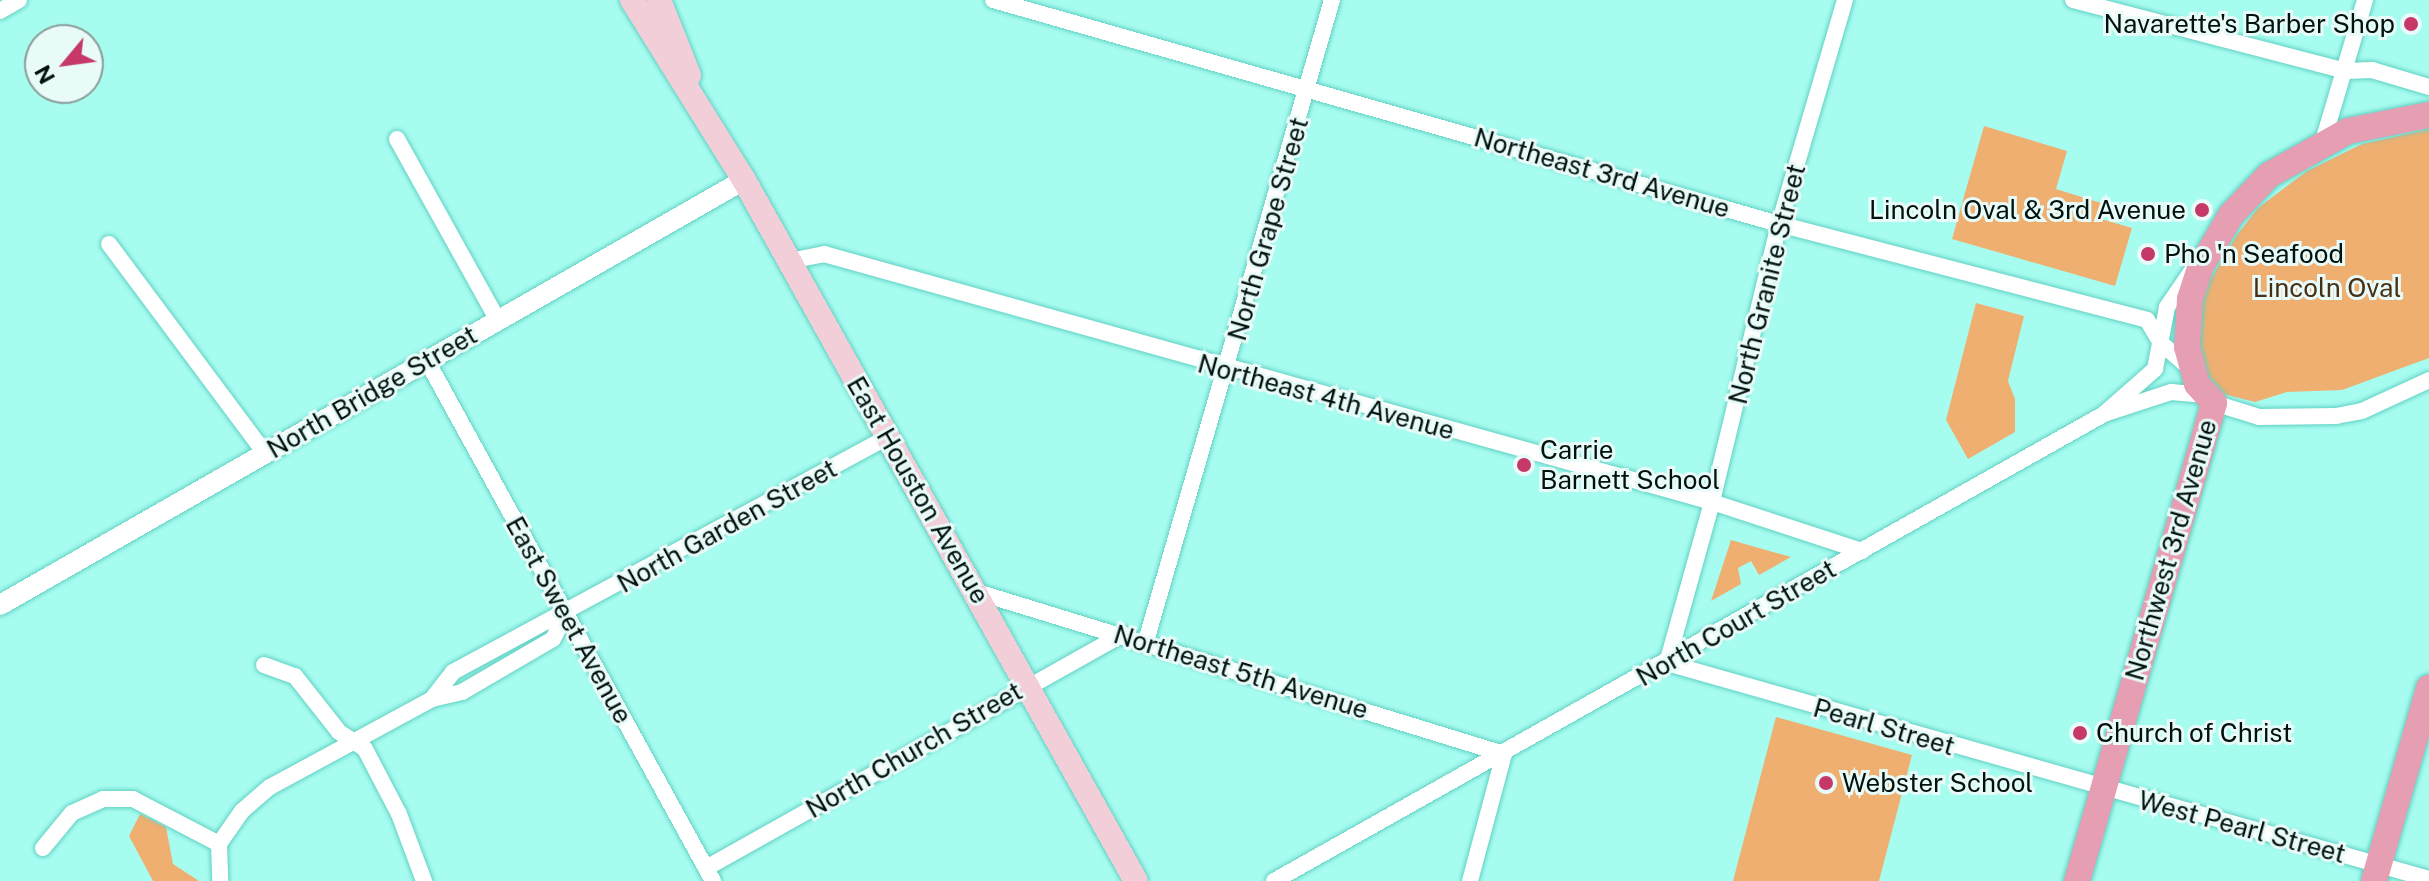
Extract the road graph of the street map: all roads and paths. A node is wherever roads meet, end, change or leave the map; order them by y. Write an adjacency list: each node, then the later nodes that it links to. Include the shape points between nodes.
1 (19, 0): 9 (street)
2 (632, 0): 13 (main road, East Houston Avenue)
3 (659, 0): 13 (main road, East Houston Avenue)
4 (993, 0): 12 (street, Northeast 3rd Avenue)
5 (1332, 0): 12 (street, North Grape Street)
6 (1845, 0): 18 (street, North Granite Street)
7 (2073, 0): 10 (street)
8 (2365, 0): 10 (street)
9 (0, 11)
10 (2345, 71): 11 (street, via 2372,70); 16 (street)
11 (2429, 87)
12 (1308, 88): 18 (street, Northeast 3rd Avenue); 27 (street, North Grape Street)
13 (698, 99): 17 (main road, East Houston Avenue)
14 (2429, 115): 16 (main road, via 2373,123)
15 (397, 139): 23 (street)
16 (2323, 141): 20 (main road, via 2269,175 2231,215)
17 (744, 180): 21 (main road, East Houston Avenue); 23 (street, North Bridge Street)
18 (1779, 224): 24 (street, Northeast 3rd Avenue); 34 (street, North Granite Street)
19 (109, 244): 33 (street)
20 (2209, 250): 22 (street); 28 (main road, via 2189,309)
21 (789, 261): 27 (street, Northeast 4th Avenue, via 824,254); 32 (main road, East Houston Avenue)
22 (2167, 307): 24 (street); 25 (street)
23 (497, 319): 26 (street, North Bridge Street)
24 (2147, 320): 25 (street)
25 (2161, 343): 28 (street); 31 (street, via 2155,369)
26 (426, 359): 33 (street, North Bridge Street); 38 (street, East Sweet Avenue)
27 (1228, 370): 34 (street, Northeast 4th Avenue); 40 (street, North Grape Street)
28 (2192, 370): 30 (main road)
29 (2429, 380): 30 (street, via 2362,411 2336,416 2259,417)
30 (2209, 399): 31 (street, North Court Street, via 2171,392); 47 (main road, Northwest 3rd Avenue)
31 (2104, 414): 35 (street, North Court Street)
32 (888, 437): 36 (main road, East Houston Avenue); 38 (street, North Garden Street)
33 (266, 455): 37 (street, North Bridge Street)
34 (1712, 502): 35 (street, Northeast 4th Avenue); 41 (street, North Granite Street)
35 (1862, 551): 41 (street, North Court Street)
36 (977, 592): 39 (street, Northeast 5th Avenue); 43 (main road, East Houston Avenue)
37 (0, 605)
38 (566, 615): 45 (street, North Garden Street, via 553,639 462,692 432,699); 51 (street, East Sweet Avenue)
39 (1123, 634): 40 (street, Northeast 5th Avenue); 43 (street, North Church Street)
40 (1146, 641): 46 (street, Northeast 5th Avenue)
41 (1667, 663): 46 (street, North Court Street); 47 (street, Pearl Street)
42 (264, 665): 45 (street, via 295,676 339,732)
43 (1028, 685): 51 (street, North Church Street); 55 (main road, East Houston Avenue)
44 (2429, 688): 50 (main road)
45 (353, 741): 48 (street, North Garden Street, via 270,787 242,811); 54 (street, via 365,749 399,814)
46 (1504, 754): 56 (street, North Court Street); 57 (street)
47 (2101, 789): 50 (street, West Pearl Street); 58 (main road, Northwest 3rd Avenue)
48 (219, 844): 49 (street, via 133,799 103,799 72,813); 53 (street)
49 (43, 848)
50 (2376, 873): 52 (street, West Pearl Street)
51 (710, 875)
52 (2429, 879)
53 (220, 881)
54 (424, 881)
55 (1136, 881)
56 (1274, 881)
57 (1470, 881)
58 (2077, 881)

